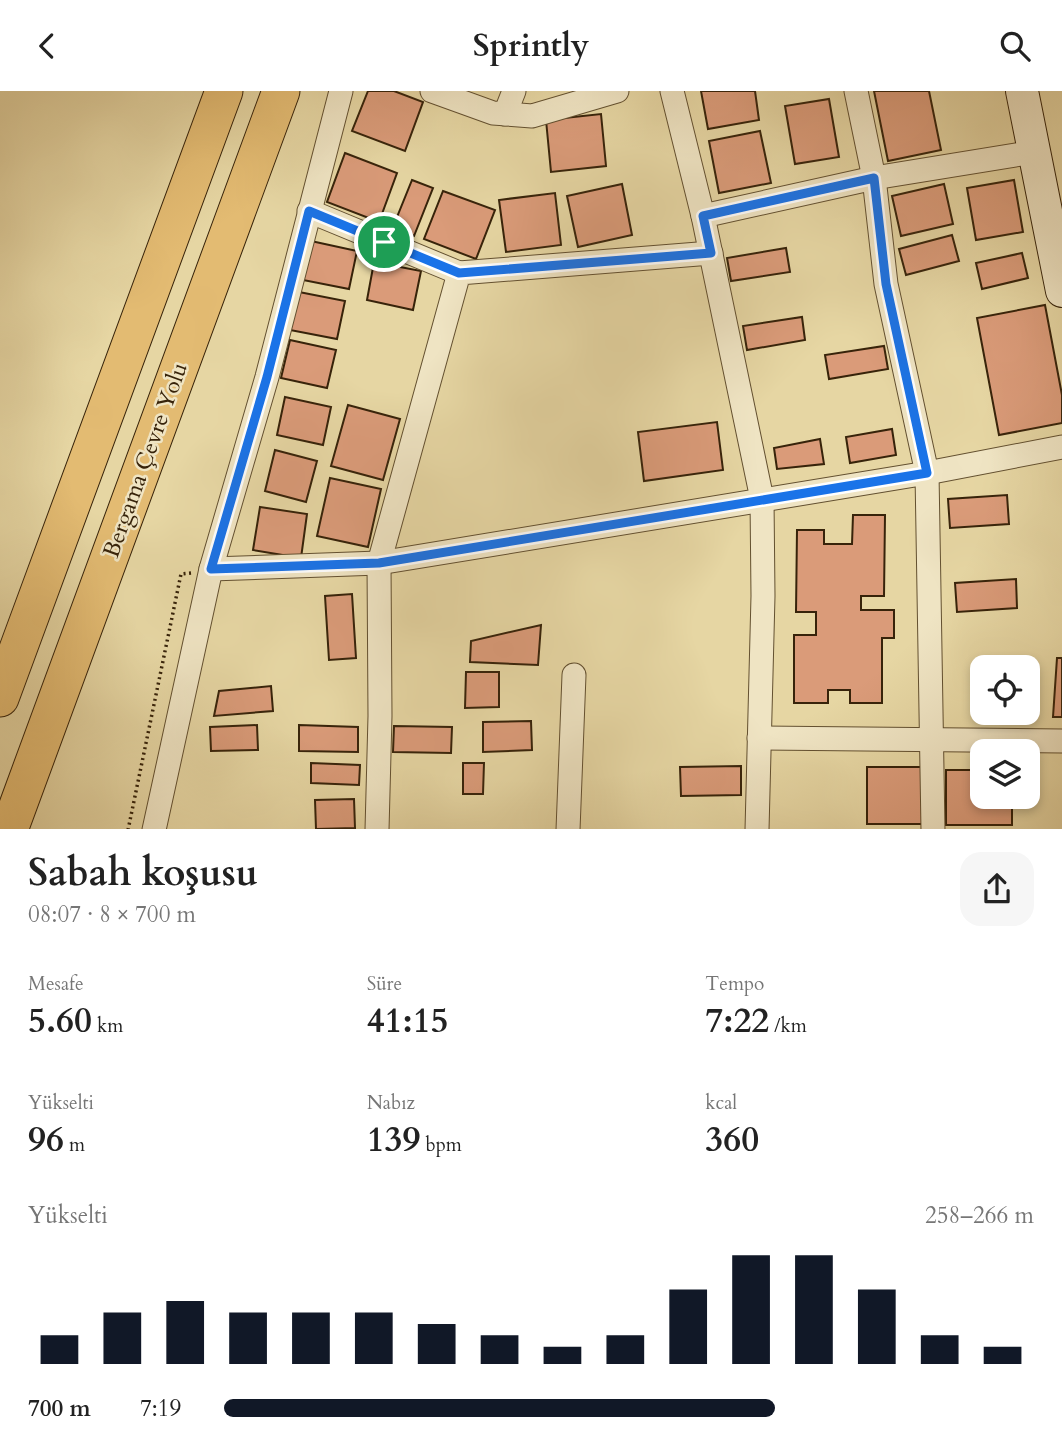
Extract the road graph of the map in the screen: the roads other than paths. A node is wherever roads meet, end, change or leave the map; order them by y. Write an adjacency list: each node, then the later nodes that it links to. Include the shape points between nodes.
1 (224, 91): 24 (highway)
2 (281, 91): 28 (highway, Bergama Çevre Yolu)
3 (341, 91): 13 (street)
4 (432, 91): 10 (street)
5 (514, 91): 10 (street)
6 (617, 91): 10 (street, via 532,116)
7 (672, 91): 14 (street)
8 (856, 91): 12 (street)
9 (1022, 91): 11 (main road)
10 (505, 114)
11 (1034, 152): 12 (street); 17 (main road)
12 (874, 178): 14 (street); 19 (street, via 886,284)
13 (309, 211): 16 (street); 22 (street)
14 (703, 216): 15 (street)
15 (711, 253): 16 (street); 20 (street)
16 (459, 273): 21 (street)
17 (1062, 291)
18 (1062, 447): 19 (street)
19 (927, 473): 20 (street); 26 (street)
20 (762, 499): 21 (street); 25 (street)
21 (379, 563): 22 (street); 30 (street)
22 (211, 569): 29 (street)
23 (574, 675): 31 (street)
24 (0, 698)
25 (759, 738): 26 (street); 32 (street)
26 (931, 740): 27 (street); 33 (street)
27 (1062, 741)
28 (9, 829)
29 (155, 829)
30 (377, 829)
31 (568, 829)
32 (757, 829)
33 (933, 829)

